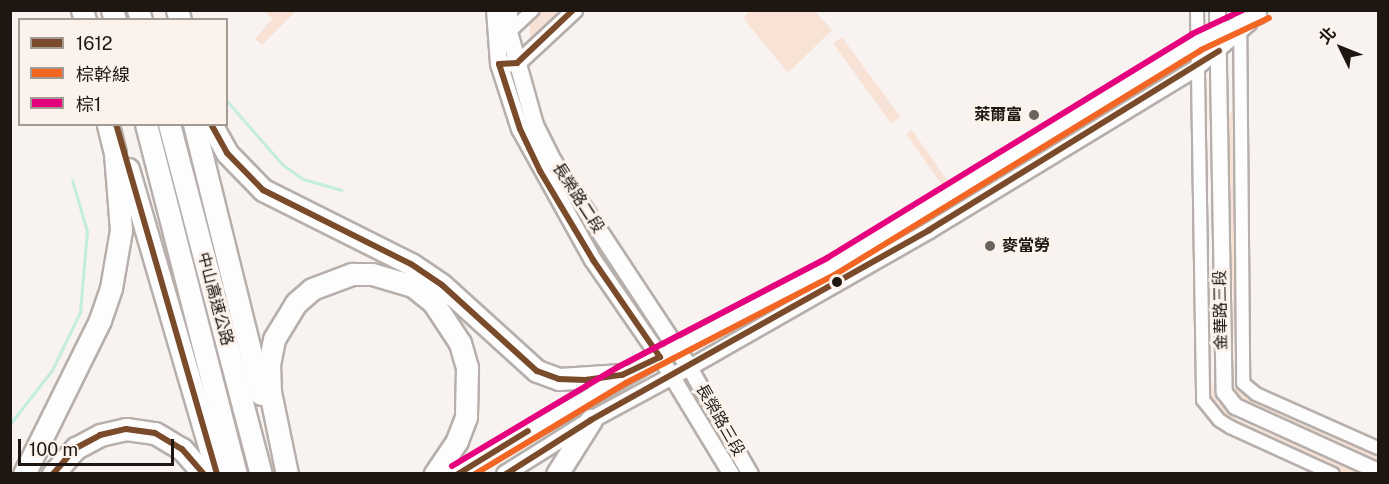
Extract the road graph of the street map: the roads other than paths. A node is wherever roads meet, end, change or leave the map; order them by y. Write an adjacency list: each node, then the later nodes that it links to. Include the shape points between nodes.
1 (495, 10): 10 (main road, 長榮路二段)
2 (509, 10): 10 (main road, 長榮路二段)
3 (533, 10): 10 (street)
4 (574, 10): 13 (street)
5 (1197, 10): 11 (street, 金華路三段)
6 (1218, 10): 9 (street, 金華路三段)
7 (1261, 13): 8 (street)
8 (1240, 20): 9 (street); 12 (street); 29 (street, 金華路三段, via 1243,382 1256,394)
9 (1217, 32): 11 (street); 12 (street, 金華路三段)
10 (503, 38): 13 (main road, 長榮路二段); 14 (main road, 長榮路二段)
11 (1197, 42): 15 (street, 金華路三段); 22 (street, via 831,266)
12 (1219, 51): 15 (street); 30 (street, 金華路三段, via 1224,392 1235,406)
13 (517, 63): 14 (street); 22 (main road, 長榮路二段, via 535,125 553,161)
14 (499, 64): 23 (main road, 長榮路二段, via 520,129 540,171 593,260)
15 (1195, 68): 24 (street, via 890,253); 44 (street, 金華路三段, via 1203,400 1230,427)
16 (108, 126): 31 (highway, via 115,153 121,230 111,288 100,320)
17 (117, 126): 34 (highway)
18 (147, 126): 35 (highway, 中山高速公路)
19 (170, 126): 36 (highway, 中山高速公路)
20 (194, 126): 28 (highway, via 259,388)
21 (212, 126): 25 (highway, via 227,153 263,190 411,264 442,285 537,371 568,379)
22 (677, 348): 23 (street); 24 (main road, 長榮路二段)
23 (660, 357): 25 (main road); 26 (street, 長榮路二段)
24 (689, 367): 26 (main road); 43 (street, 長榮路三段)
25 (622, 375): 39 (main road)
26 (672, 377): 27 (main road); 42 (street, 長榮路三段)
27 (591, 420): 40 (main road); 41 (highway)
28 (278, 439): 37 (highway); 38 (highway, via 269,364 282,322 296,303 332,280 352,274 392,278 413,286 433,302 456,336 467,368 466,417 457,441)
29 (1378, 448)
30 (1378, 471)
31 (24, 474)
32 (53, 474): 33 (highway, via 76,448 100,435 126,429 155,433 182,449)
33 (204, 474)
34 (217, 474)
35 (236, 474)
36 (261, 474)
37 (287, 474)
38 (435, 474)
39 (457, 474)
40 (505, 474)
41 (557, 474)
42 (731, 474)
43 (750, 474)
44 (1333, 474)

